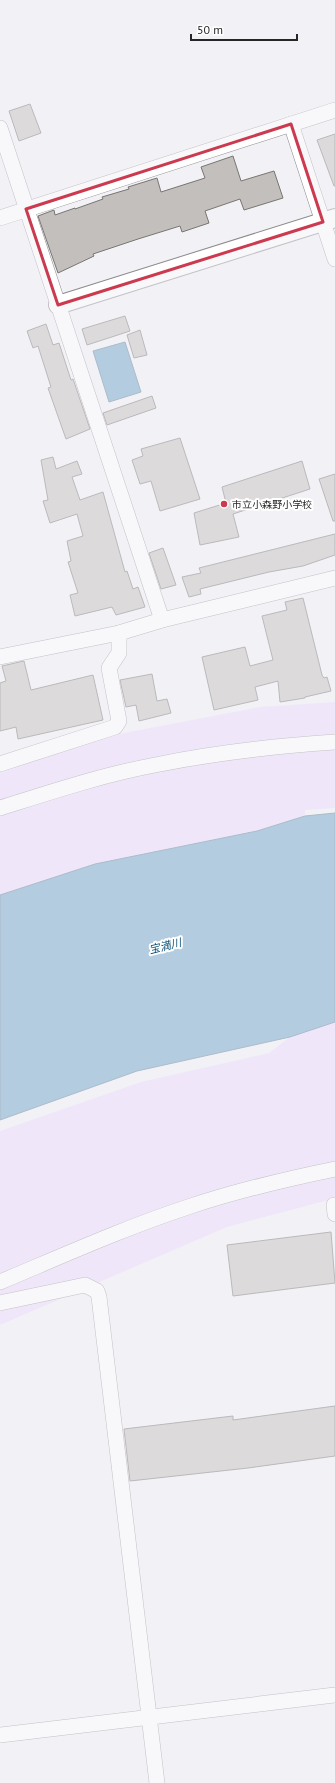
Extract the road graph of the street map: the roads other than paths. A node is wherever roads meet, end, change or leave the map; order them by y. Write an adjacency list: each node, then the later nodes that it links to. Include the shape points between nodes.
1 (335, 110): 2 (street)
2 (291, 124): 4 (street); 6 (street)
3 (0, 128): 4 (street)
4 (26, 209): 5 (street); 8 (street)
5 (0, 218)
6 (329, 220): 7 (street); 8 (street)
7 (335, 259)
8 (58, 305): 10 (street)
9 (335, 578): 10 (street)
10 (162, 620): 11 (street)
11 (119, 633): 12 (street); 14 (street, via 119,653 109,668 118,721 115,727)
12 (0, 657)
13 (335, 742): 15 (street, via 256,748 154,765 88,781)
14 (0, 764)
15 (0, 808)
16 (335, 1169): 17 (street, via 275,1182 189,1207 133,1227)
17 (0, 1282)
18 (0, 1304): 20 (street, via 85,1284 97,1291)
19 (335, 1695): 20 (street)
20 (150, 1717): 21 (street); 22 (street)
21 (0, 1735)
22 (157, 1783)

